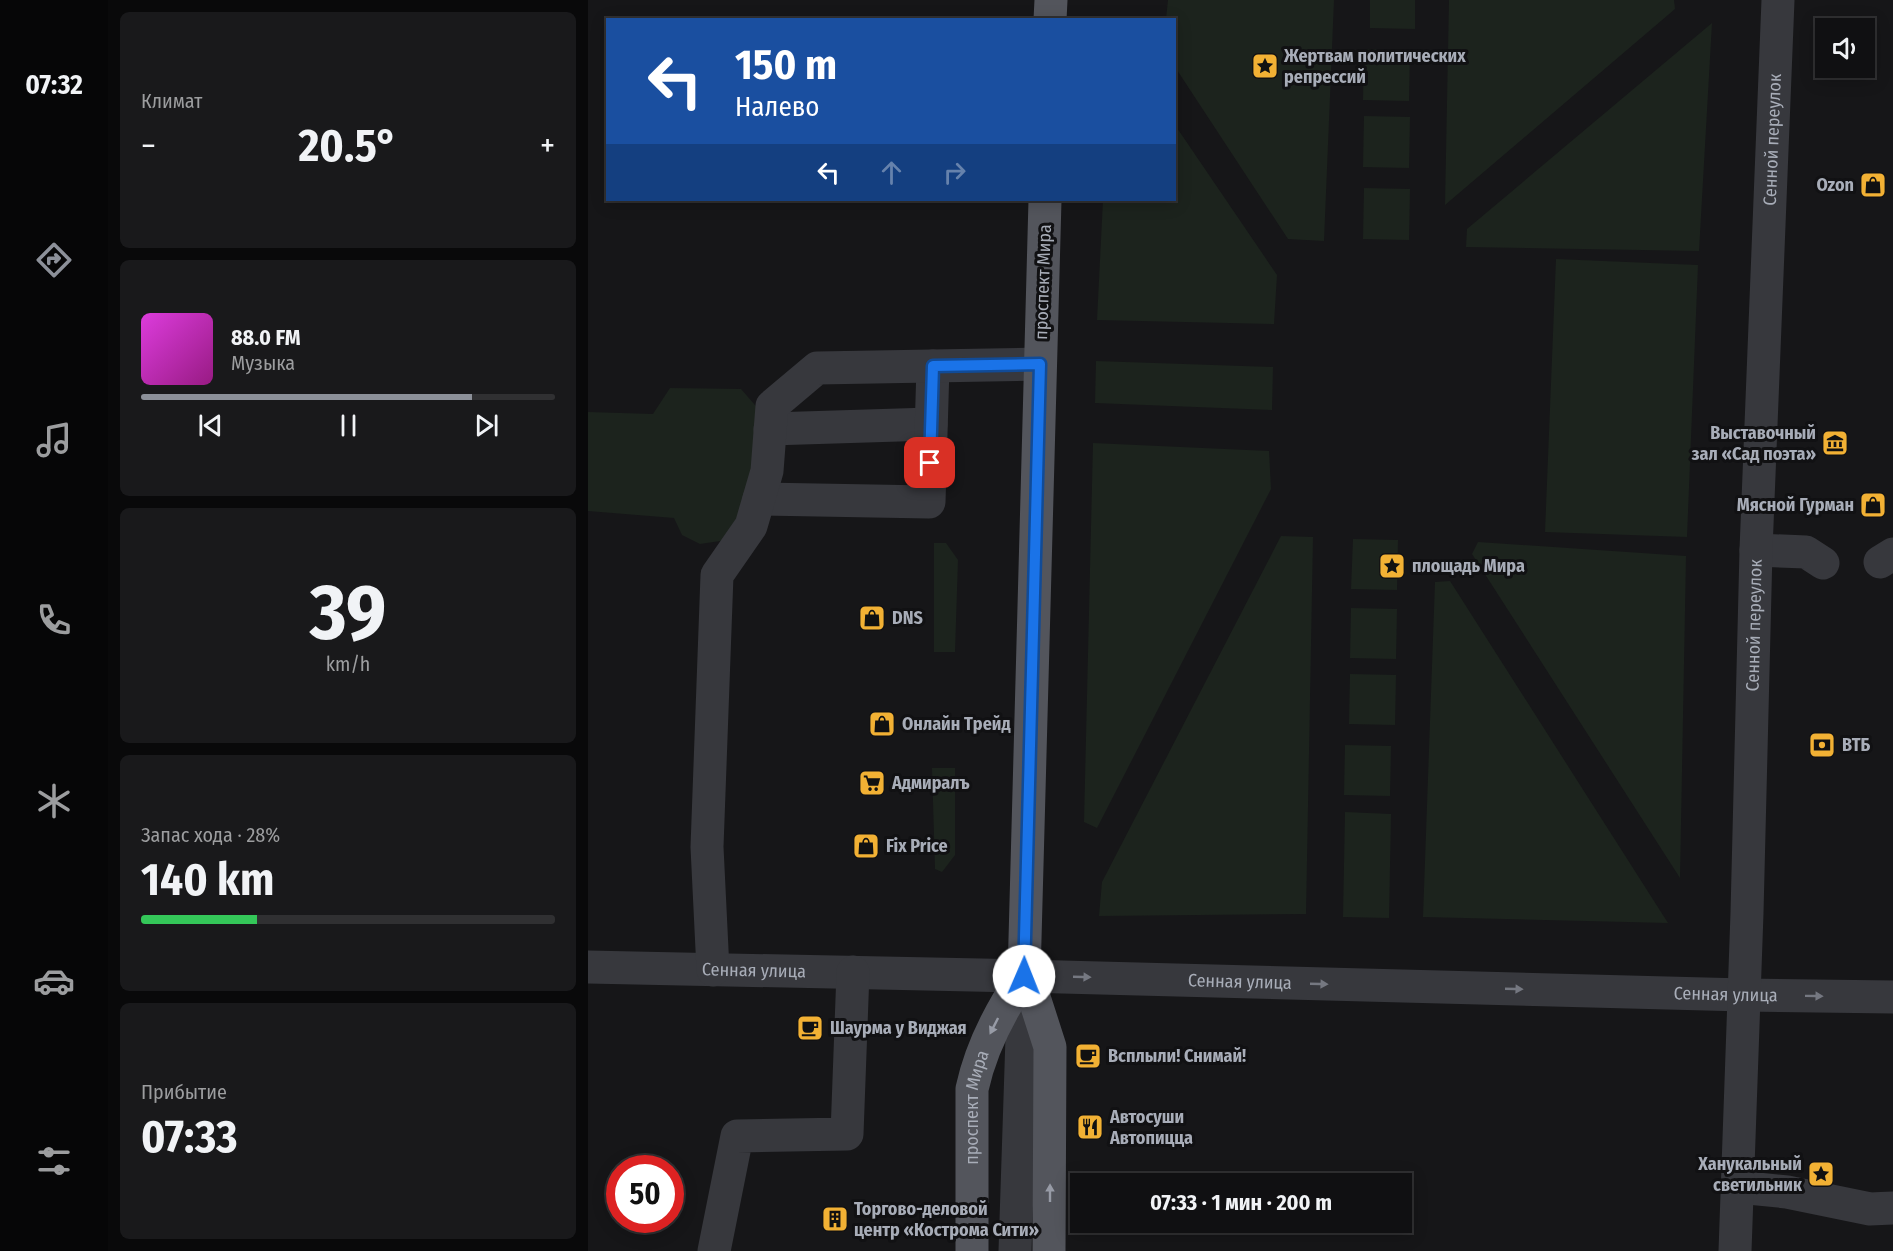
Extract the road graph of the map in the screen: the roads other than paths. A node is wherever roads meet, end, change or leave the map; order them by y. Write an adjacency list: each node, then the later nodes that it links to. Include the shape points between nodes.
1 (1051, 0): 3 (main road)
2 (1778, 0): 10 (street, Сенной переулок)
3 (1050, 18)
4 (1045, 201): 5 (main road, проспект Мира)
5 (1040, 364): 6 (street); 15 (main road, проспект Мира)
6 (933, 366): 7 (street); 8 (street, via 817,368 772,406)
7 (932, 424): 8 (street); 9 (street, via 929,502)
8 (770, 429): 9 (street, via 767,471)
9 (759, 499): 13 (street, via 751,526 717,575)
10 (1756, 550): 11 (street); 16 (street, Сенной переулок)
11 (1818, 553)
12 (588, 967): 13 (street, Сенная улица)
13 (700, 969): 14 (street, Сенная улица)
14 (853, 972): 15 (street, Сенная улица); 20 (street, via 847,1134 737,1136)
15 (1024, 976): 16 (street, Сенная улица, one-way to 16); 21 (main road, проспект Мира, one-way to 21, via 990,1033 972,1089); 22 (street); 23 (main road, проспект Мира, one-way to 15, via 1050,1047)
16 (1744, 995): 17 (street, Сенная улица, one-way to 17); 18 (street, Сенной переулок)
17 (1893, 997)
18 (1738, 1187): 19 (street, via 1787,1192 1870,1209); 24 (street, Сенной переулок)
19 (1893, 1208)
20 (714, 1251)
21 (972, 1251)
22 (1015, 1251)
23 (1049, 1251)
24 (1735, 1251)

